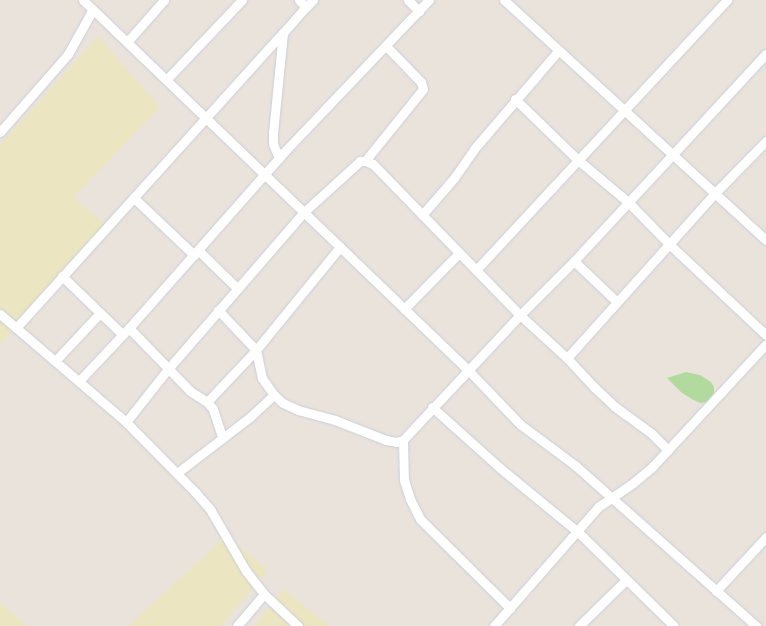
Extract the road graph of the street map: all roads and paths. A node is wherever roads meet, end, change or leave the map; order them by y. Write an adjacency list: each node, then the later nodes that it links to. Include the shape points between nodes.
1 (83, 0): 10 (street)
2 (164, 0): 13 (street)
3 (242, 0): 17 (street)
4 (299, 0): 9 (street)
5 (408, 0): 11 (street)
6 (429, 0): 11 (street)
7 (504, 0): 15 (street)
8 (727, 0): 19 (street)
9 (310, 3): 12 (street)
10 (93, 9): 13 (street); 21 (street, via 68,54)
11 (419, 10): 14 (street)
12 (283, 34): 20 (street); 24 (street, via 273,133)
13 (128, 41): 17 (street)
14 (386, 46): 24 (street); 26 (street, via 421,82 423,89)
15 (558, 51): 18 (street); 19 (street)
16 (766, 54): 23 (street)
17 (167, 79): 20 (street)
18 (515, 100): 25 (street); 32 (street)
19 (624, 111): 23 (street); 25 (street)
20 (206, 118): 27 (street); 29 (street)
21 (0, 132)
22 (766, 141): 28 (street)
23 (672, 154): 28 (street); 30 (street)
24 (279, 158): 27 (street)
25 (578, 160): 30 (street); 39 (street)
26 (365, 161): 31 (street, via 360,161); 32 (street, via 373,164)
27 (265, 174): 31 (street); 36 (street)
28 (715, 193): 33 (street); 34 (street)
29 (134, 198): 36 (street); 40 (street)
30 (628, 202): 34 (street); 38 (street)
31 (304, 212): 35 (street); 41 (street)
32 (422, 215): 37 (street)
33 (766, 240)
34 (669, 244): 42 (street); 50 (street)
35 (340, 247): 43 (street); 52 (street)
36 (196, 252): 41 (street); 49 (street)
37 (459, 253): 39 (street); 43 (street)
38 (574, 261): 42 (street); 47 (street)
39 (476, 270): 47 (street)
40 (62, 276): 45 (street); 48 (street)
41 (238, 288): 44 (street)
42 (616, 302): 53 (street)
43 (404, 308): 56 (street)
44 (218, 310): 52 (street); 55 (street)
45 (100, 313): 49 (street); 54 (street)
46 (0, 314): 48 (street)
47 (520, 315): 53 (street); 56 (street)
48 (16, 328): 54 (street)
49 (126, 331): 55 (street); 57 (street)
50 (766, 335)
51 (766, 344): 64 (street)
52 (256, 350): 58 (street, via 262,378); 59 (street)
53 (567, 358): 64 (street, via 614,406 651,433)
54 (55, 361): 57 (street)
55 (168, 368): 59 (street, via 190,391); 61 (street)
56 (468, 370): 60 (street); 66 (street, via 521,425 576,466)
57 (79, 381): 61 (street)
58 (274, 395): 62 (street, via 250,417); 63 (street, via 283,403 298,410 335,420 386,440)
59 (207, 402): 62 (street, via 213,409)
60 (432, 407): 63 (street); 67 (street)
61 (126, 422): 65 (street)
62 (222, 437): 65 (street)
63 (403, 440): 72 (street, via 404,480 420,519)
64 (668, 450): 66 (street, via 633,483)
65 (177, 473): 71 (street, via 210,509 239,559)
66 (611, 497): 67 (street, via 598,507); 70 (street)
67 (578, 532): 69 (street); 72 (street)
68 (766, 537): 70 (street)
69 (626, 580): 76 (street); 77 (street)
70 (716, 591): 78 (street)
71 (264, 594): 73 (street); 74 (street)
72 (510, 608): 75 (street)
73 (237, 626)
74 (298, 626)
75 (494, 626)
76 (579, 626)
77 (674, 626)
78 (756, 626)

